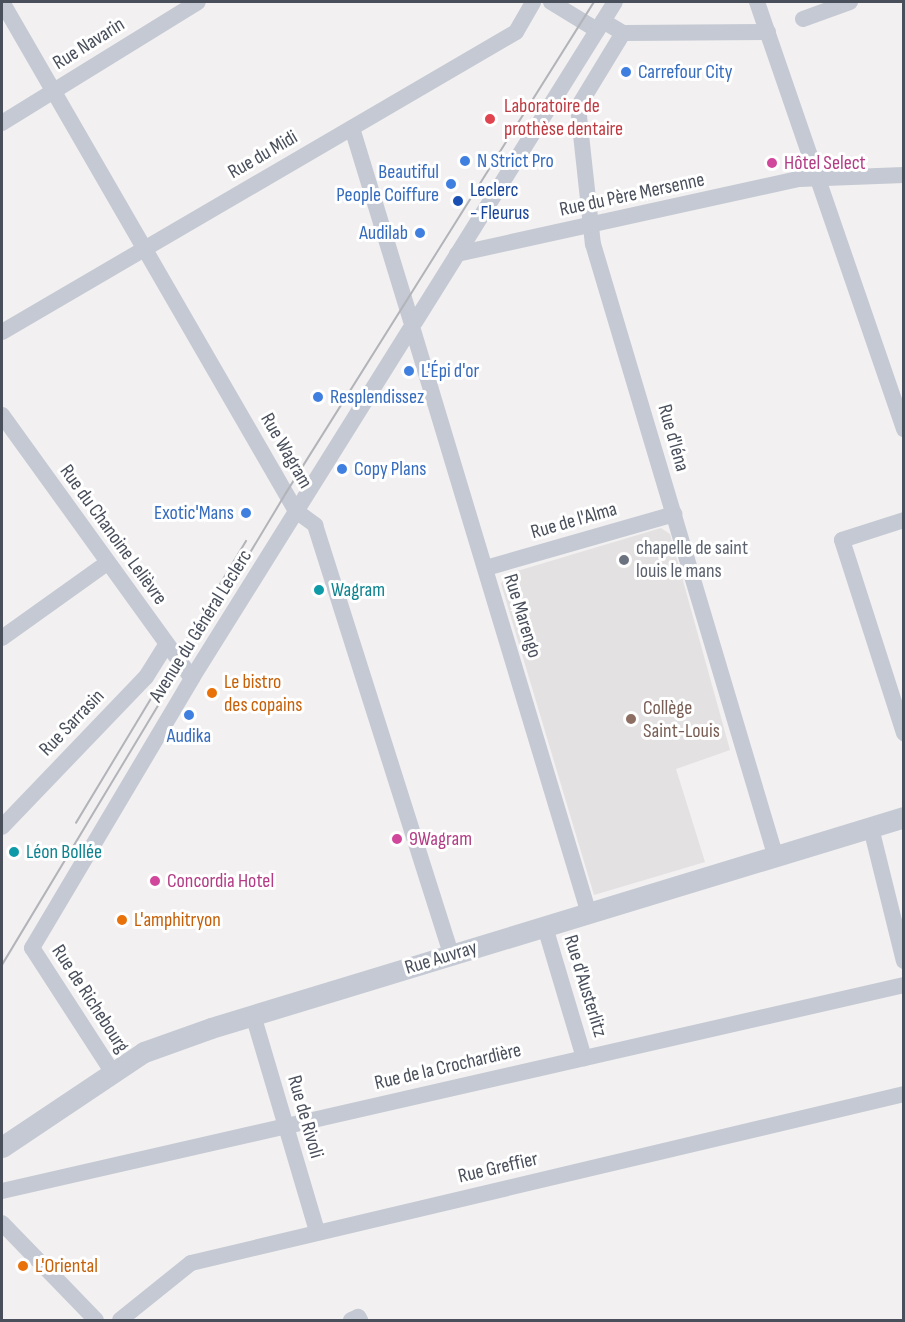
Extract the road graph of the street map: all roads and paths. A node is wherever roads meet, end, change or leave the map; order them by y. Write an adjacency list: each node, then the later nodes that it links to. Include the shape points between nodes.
1 (2, 2): 12 (street, Rue Wagram)
2 (198, 2): 12 (street, Rue Navarin)
3 (533, 2): 14 (street, Rue du Midi, via 516,32)
4 (551, 2): 9 (street)
5 (615, 2): 9 (street, Avenue du Général Leclerc)
6 (757, 2): 10 (street)
7 (850, 2): 8 (street)
8 (803, 19)
9 (600, 25): 11 (street); 19 (street, Avenue du Général Leclerc)
10 (768, 32): 11 (street); 16 (street)
11 (623, 33): 17 (street, Rue d'Iéna, via 578,107)
12 (53, 90): 13 (street, Rue Navarin); 18 (street, Rue Wagram)
13 (2, 123)
14 (352, 128): 18 (street, Rue du Midi); 20 (street, Rue Marengo)
15 (903, 175): 16 (street, Rue du Père Mersenne)
16 (815, 177): 17 (street, Rue du Père Mersenne); 23 (street)
17 (591, 225): 19 (street, Rue du Père Mersenne); 25 (street, Rue d'Iéna)
18 (145, 249): 21 (street, Rue du Midi); 24 (street, Rue Wagram)
19 (457, 254): 20 (street, Avenue du Général Leclerc)
20 (412, 326): 24 (street, Avenue du Général Leclerc); 28 (street, Rue Marengo)
21 (2, 332)
22 (2, 415): 27 (street, Rue du Chanoine Lelièvre)
23 (903, 429)
24 (296, 511): 31 (street, Avenue du Général Leclerc); 40 (street, Rue Wagram, via 315,525)
25 (674, 514): 28 (street, Rue de l'Alma); 36 (street, Rue d'Iéna)
26 (903, 520): 32 (street, via 842,540)
27 (107, 563): 29 (street); 30 (street, Rue du Chanoine Lelièvre)
28 (486, 568): 37 (street, Rue Marengo)
29 (2, 638)
30 (166, 644): 31 (street, Rue du Chanoine Lelièvre); 34 (street, Rue Sarrasin, via 146,677)
31 (192, 678): 39 (street, Avenue du Général Leclerc)
32 (903, 733)
33 (903, 817): 35 (street, Rue Auvray)
34 (2, 826)
35 (871, 828): 36 (street, Rue Auvray); 41 (street)
36 (776, 858): 37 (street, Rue Auvray)
37 (589, 914): 38 (street, Rue Auvray)
38 (545, 927): 40 (street, Rue Auvray); 44 (street, Rue d'Austerlitz)
39 (32, 948): 45 (street, Rue de Richebourg)
40 (451, 955): 43 (street, Rue Auvray)
41 (903, 961)
42 (903, 985): 44 (street, Rue de la Crochardière)
43 (253, 1015): 45 (street, Rue Auvray, via 144,1052); 47 (street, Rue de Rivoli)
44 (584, 1058): 47 (street, Rue de la Crochardière)
45 (113, 1073): 48 (street, Rue Auvray)
46 (903, 1094): 51 (street, Rue Greffier)
47 (285, 1126): 49 (street, Rue de la Crochardière); 51 (street, Rue de Rivoli)
48 (2, 1147)
49 (2, 1191)
50 (2, 1223): 52 (street)
51 (316, 1232): 53 (street, Rue Greffier, via 191,1263)
52 (96, 1320)
53 (120, 1320)

